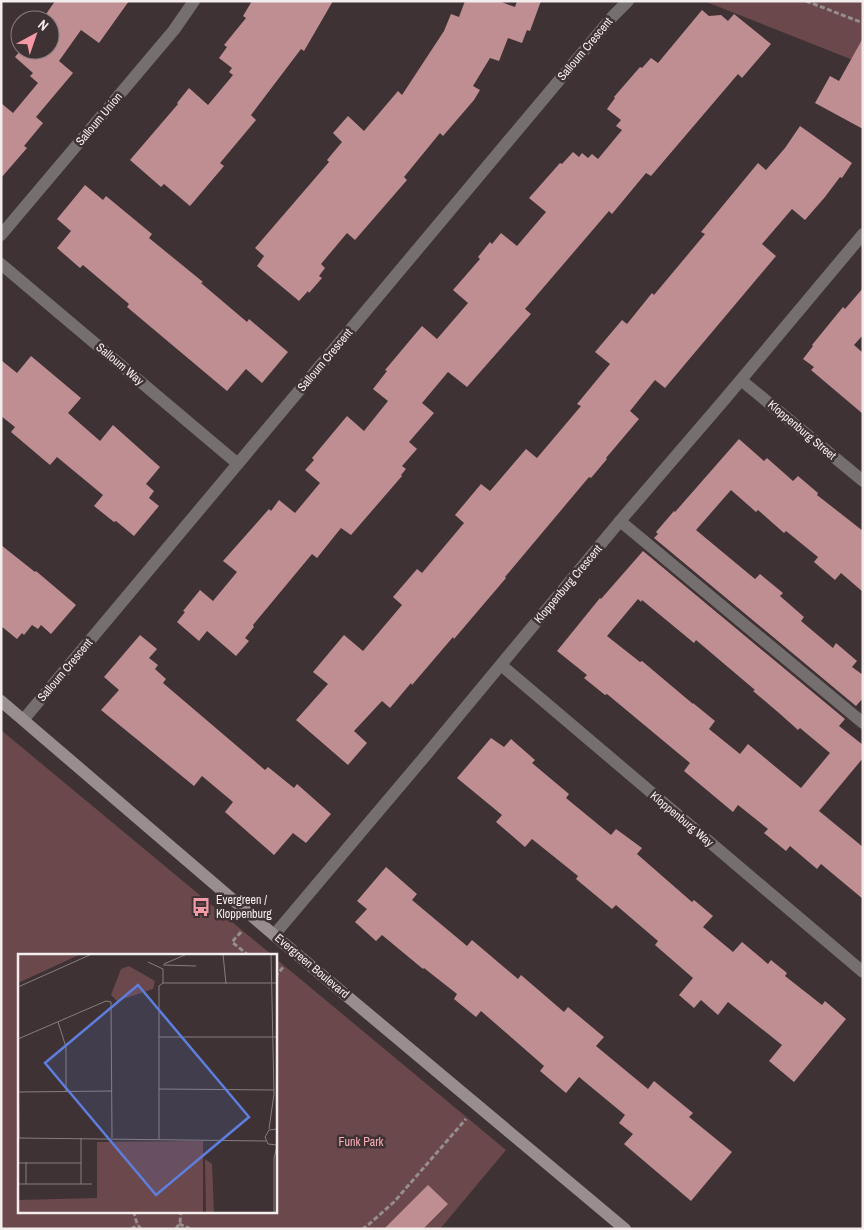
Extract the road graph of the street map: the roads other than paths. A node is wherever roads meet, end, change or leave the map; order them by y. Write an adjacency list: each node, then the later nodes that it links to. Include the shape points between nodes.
1 (194, 1): 3 (street, Salloum Union, via 174,30)
2 (628, 1): 7 (street, Salloum Crescent)
3 (1, 235)
4 (862, 236): 6 (street, Kloppenburg Crescent)
5 (1, 264): 7 (street, Salloum Way)
6 (741, 380): 8 (street, Kloppenburg Street); 9 (street, Kloppenburg Crescent)
7 (238, 464): 12 (street, Salloum Crescent)
8 (863, 481)
9 (620, 521): 10 (street, Kloppenburg Crescent); 13 (street)
10 (501, 665): 14 (street, Kloppenburg Crescent); 15 (street, Kloppenburg Way)
11 (1, 701): 12 (street, Evergreen Boulevard)
12 (24, 719): 14 (street, Evergreen Boulevard)
13 (863, 723)
14 (274, 935): 16 (street, Evergreen Boulevard)
15 (863, 972)
16 (626, 1229)

